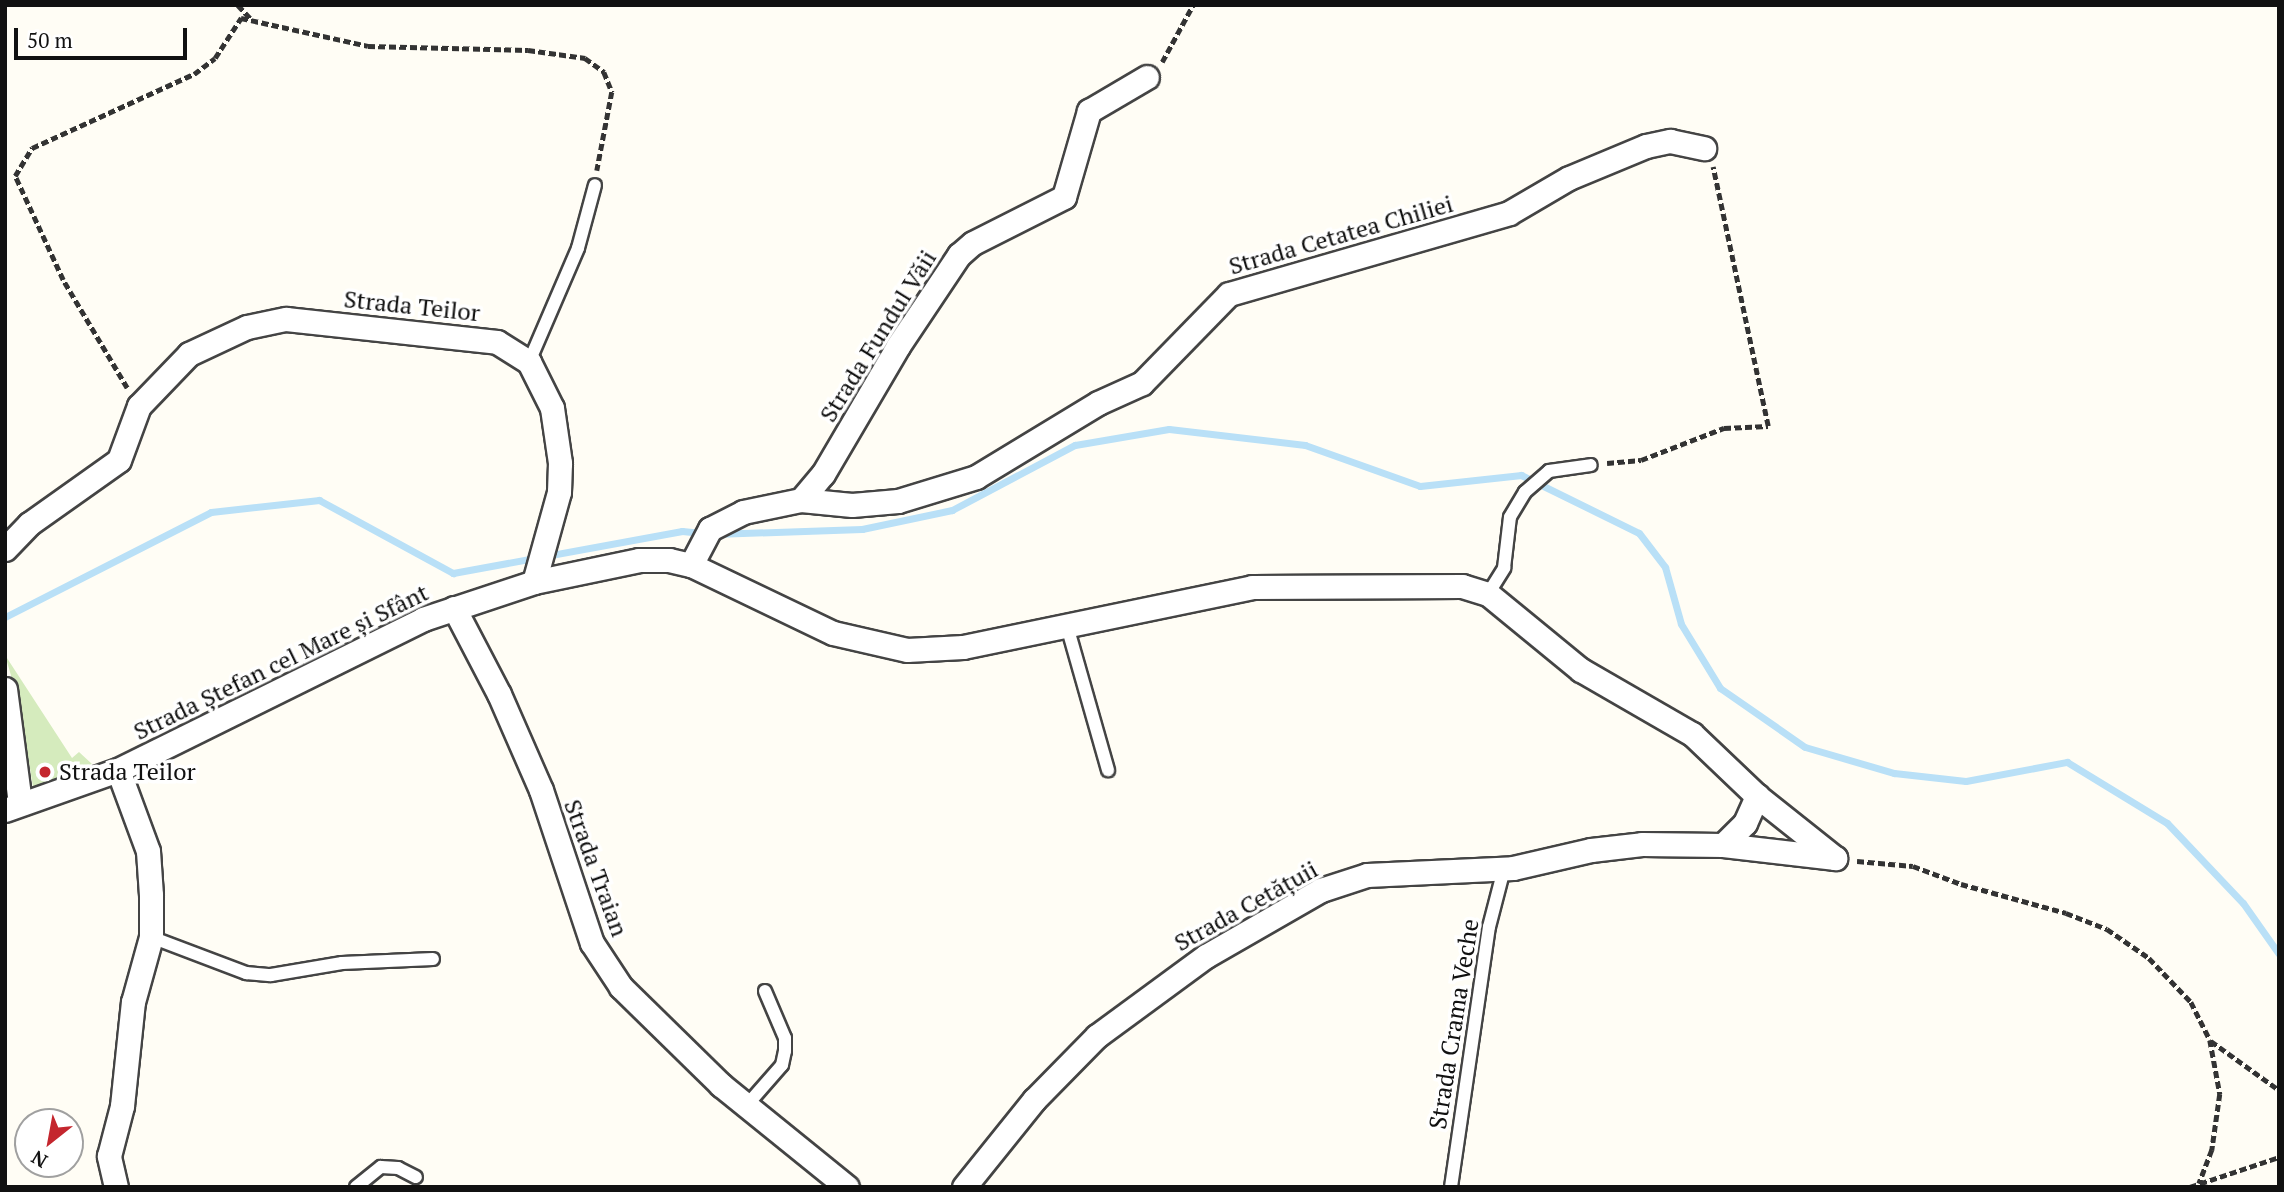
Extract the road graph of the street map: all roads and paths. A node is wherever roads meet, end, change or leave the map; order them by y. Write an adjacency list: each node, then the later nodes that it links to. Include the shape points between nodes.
1 (238, 5): 3 (path)
2 (1193, 5): 4 (path, via 1164,60)
3 (252, 21): 6 (path, via 368,46 528,51 585,58 604,72 612,92); 8 (path, via 241,18 215,58 194,74 32,148 15,176 57,269)
4 (1147, 77): 10 (street, Strada Fundul Văii, via 1089,111 1064,197 973,243 959,255 898,346 823,474)
5 (1704, 148): 9 (path, via 1717,176 1768,426 1724,428 1641,460); 10 (street, Strada Cetatea Chiliei, via 1670,141 1646,146 1569,178 1509,213 1229,294 1142,383 1098,403 976,477 876,504)
6 (594, 185): 7 (lane, via 574,260)
7 (529, 362): 8 (street, Strada Teilor, via 497,342 471,337 286,319 262,322 189,354); 13 (street, Strada Teilor, via 542,382 559,436 559,492)
8 (139, 406): 12 (street, Strada Teilor, via 119,460 29,524)
9 (1591, 465): 14 (lane, via 1549,471 1525,492 1510,517 1504,568)
10 (801, 500): 11 (street, Strada Cetatea Chiliei, via 743,512)
11 (700, 546): 13 (street, Strada Ștefan cel Mare și Sfânt, via 639,560); 16 (street, Strada Ștefan cel Mare și Sfânt, via 833,633 907,650 963,647)
12 (5, 549)
13 (540, 565): 15 (street, Strada Ștefan cel Mare și Sfânt)
14 (1488, 594): 16 (street, Strada Ștefan cel Mare și Sfânt, via 1431,583 1252,587); 20 (street, Strada Ștefan cel Mare și Sfânt, via 1581,670 1692,734)
15 (454, 608): 18 (street, Strada Ștefan cel Mare și Sfânt, via 382,637); 30 (street, Strada Traian, via 499,694 541,790 592,943 645,1011)
16 (1067, 626): 19 (lane)
17 (5, 689): 21 (street)
18 (118, 770): 21 (street, Strada Ștefan cel Mare și Sfânt); 25 (street, via 148,851)
19 (1108, 770)
20 (1757, 796): 22 (street, via 1745,823); 23 (street, Strada Ștefan cel Mare și Sfânt)
21 (13, 807)
22 (1723, 845): 23 (street, Strada Cetățuii); 24 (street, Strada Cetățuii, via 1642,845)
23 (1835, 858): 28 (path, via 1913,866 2107,929 2149,958 2190,1002)
24 (1504, 869): 38 (street, Strada Cetățuii, via 1367,876 1291,905 1161,986 1070,1059); 39 (lane, Strada Crama Veche, via 1489,927)
25 (150, 937): 26 (lane, via 246,973 271,975 342,962); 35 (street, via 133,1002 122,1106 111,1140 109,1156)
26 (433, 959)
27 (765, 991): 30 (lane, via 785,1038 785,1051 782,1065)
28 (2210, 1040): 29 (path); 34 (path, via 2220,1094 2212,1150)
29 (2279, 1090)
30 (747, 1105): 37 (street, Strada Traian)
31 (2279, 1157): 33 (path)
32 (416, 1177): 36 (lane, via 398,1168 382,1167)
33 (2210, 1180): 34 (path); 41 (path)
34 (2199, 1184): 40 (path)
35 (116, 1187)
36 (356, 1187)
37 (846, 1187)
38 (964, 1187)
39 (1451, 1187)
40 (2190, 1187)
41 (2212, 1187)

